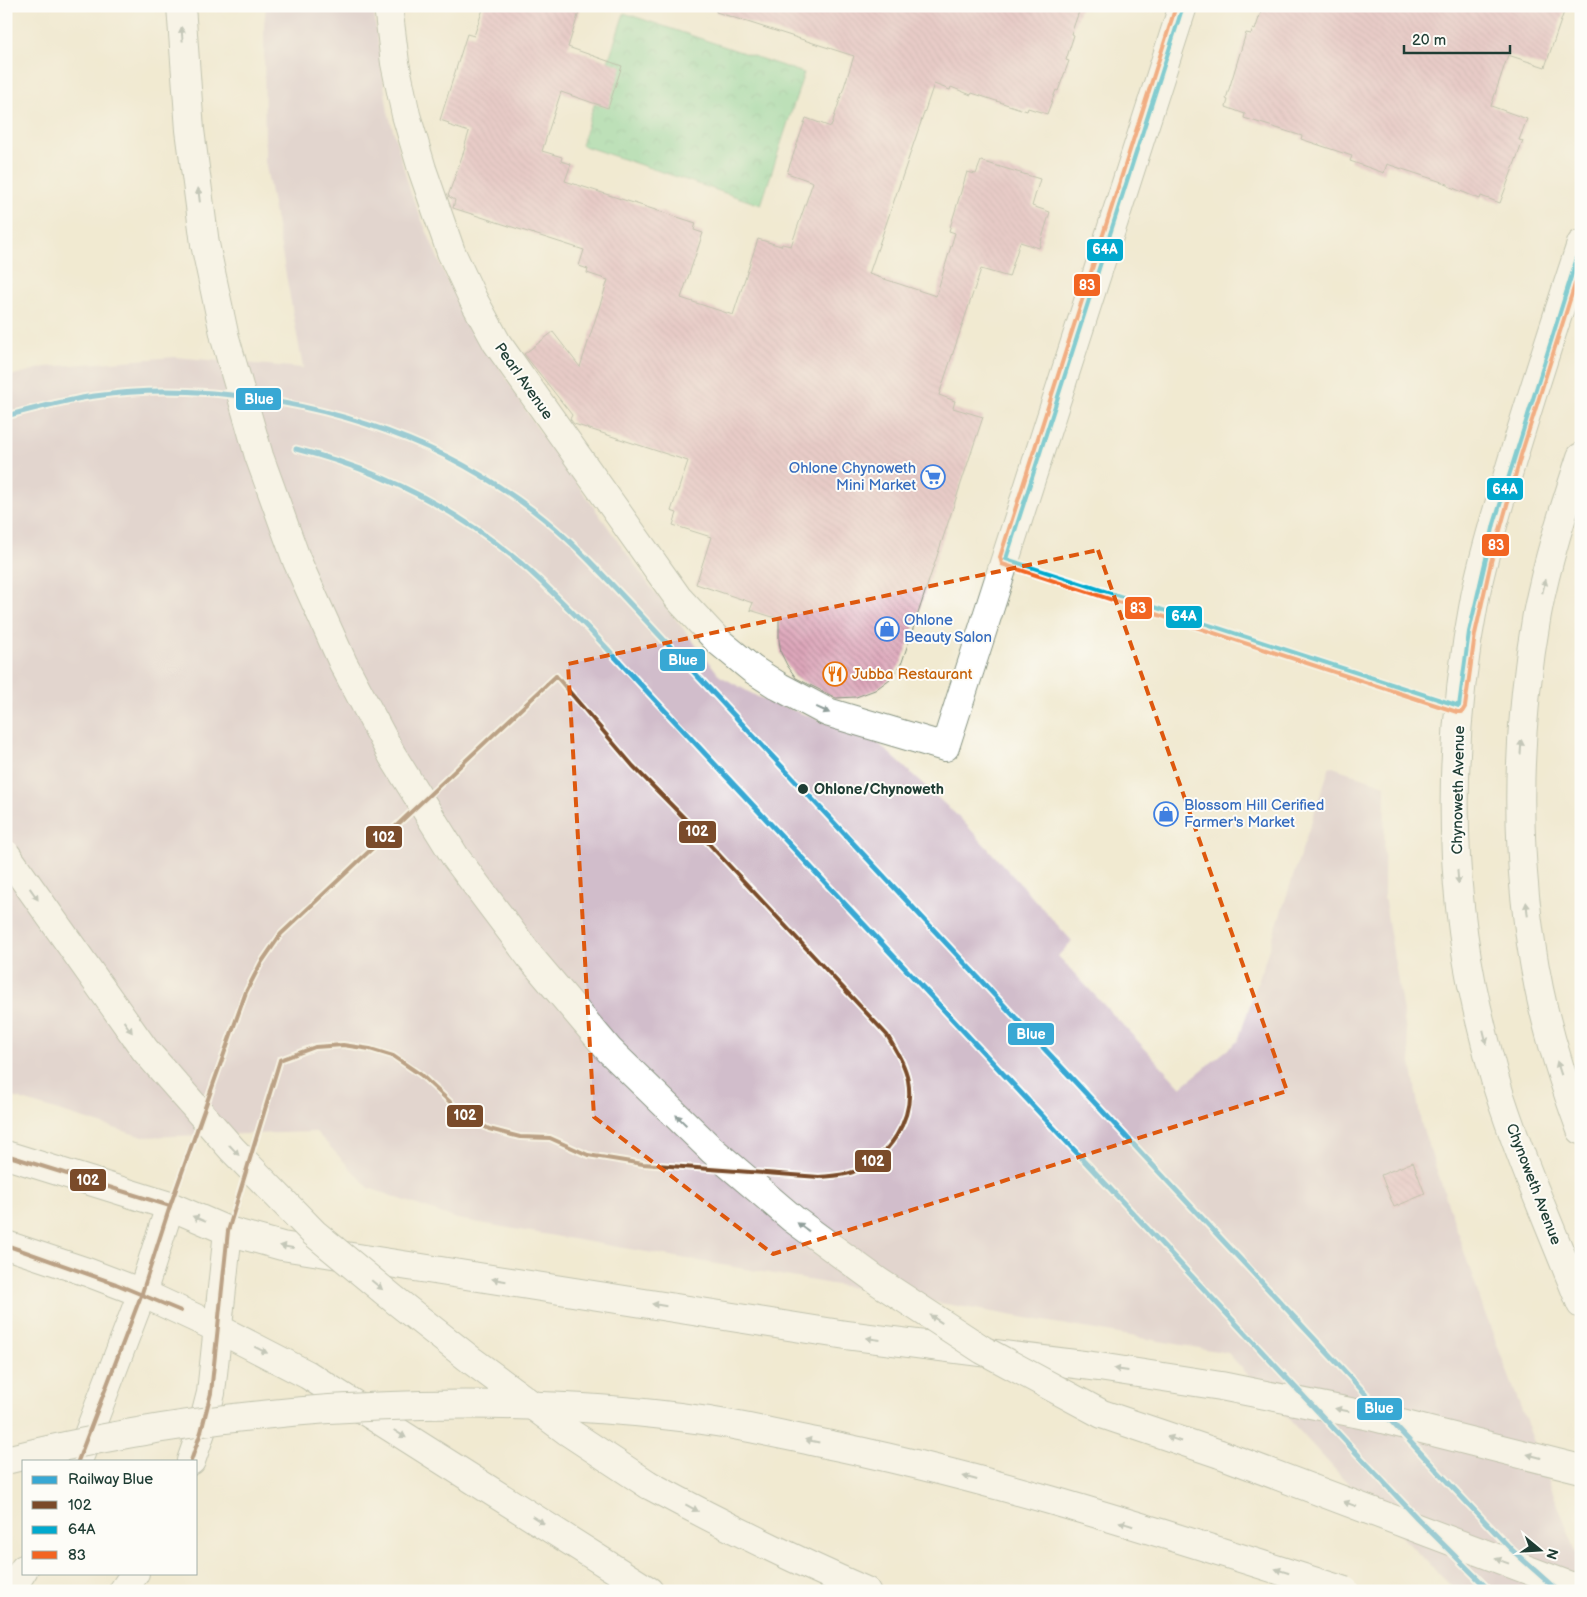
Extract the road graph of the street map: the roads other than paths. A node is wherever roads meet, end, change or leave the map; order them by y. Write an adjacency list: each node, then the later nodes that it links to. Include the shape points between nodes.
1 (181, 6): 21 (main road, one-way to 1, bridge, via 1220,1454 1102,1414 984,1350 879,1282 793,1219 712,1150 609,1050 531,958 456,858 392,755 343,663 298,561 259,456 225,338 205,244 190,130)
2 (388, 6): 3 (main road, Pearl Avenue, one-way to 3, via 404,107 452,252 473,299 497,343 678,598 718,641 780,687 827,712 945,747)
3 (1184, 6)
4 (1581, 244): 13 (main road, Chynoweth Avenue, one-way to 13, via 1500,501 1476,595 1462,673 1455,758 1457,861 1463,927 1476,1005 1496,1083)
5 (1581, 458): 7 (main road, one-way to 5, via 1558,1064 1539,990 1520,838 1525,690 1537,612)
6 (6, 854): 25 (main road, one-way to 25, bridge, via 145,1050 232,1149 314,1233 472,1360 649,1485 733,1530)
7 (1581, 1130)
8 (6, 1155): 9 (main road)
9 (170, 1206): 10 (main road, one-way to 9); 12 (main road)
10 (228, 1231): 14 (main road); 18 (main road, one-way to 10, via 1370,1416 1221,1386 846,1335 282,1246)
11 (6, 1245): 12 (main road)
12 (142, 1292): 14 (main road); 16 (main road)
13 (1581, 1304)
14 (217, 1328): 17 (main road, via 211,1393); 24 (main road, one-way to 24, via 308,1375)
15 (6, 1460): 26 (main road, one-way to 15, bridge, via 1014,1489 894,1458 703,1420 629,1412 547,1405 462,1404 300,1410 148,1429)
16 (78, 1460)
17 (191, 1460)
18 (1581, 1469)
19 (22, 1572): 22 (main road)
20 (134, 1574): 23 (main road)
21 (1581, 1590)
22 (10, 1591)
23 (124, 1591)
24 (649, 1591)
25 (866, 1591)
26 (1345, 1591)

